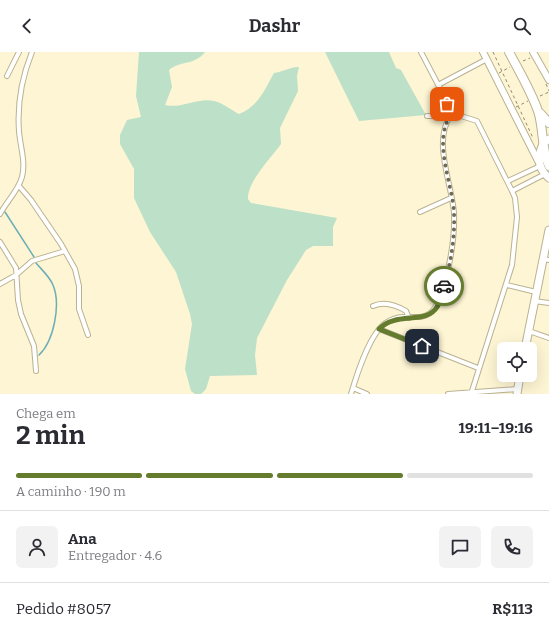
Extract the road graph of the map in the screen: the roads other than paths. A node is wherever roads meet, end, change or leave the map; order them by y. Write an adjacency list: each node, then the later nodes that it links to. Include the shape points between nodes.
1 (19, 52): 8 (street)
2 (32, 52): 20 (street, via 20,95 19,131 24,166)
3 (421, 52): 10 (street)
4 (483, 52): 7 (street)
5 (509, 52): 11 (highway)
6 (533, 52): 9 (street)
7 (487, 59): 10 (street); 16 (street)
8 (7, 76)
9 (549, 80)
10 (438, 85): 12 (street)
11 (538, 110): 14 (highway); 15 (highway)
12 (451, 115): 13 (street); 19 (street, via 477,120); 22 (street, via 444,136 445,164)
13 (427, 116)
14 (549, 123)
15 (546, 141): 16 (main road); 17 (highway)
16 (539, 164): 18 (main road); 19 (street)
17 (549, 166)
18 (547, 177): 21 (street)
19 (508, 182): 21 (street)
20 (19, 186): 24 (street); 27 (street)
21 (512, 191): 31 (street, via 516,207 516,232)
22 (452, 198): 23 (street); 36 (street, via 453,245 441,297 437,307 430,314)
23 (420, 212)
24 (0, 214)
25 (549, 230): 28 (main road)
26 (0, 242): 29 (street, via 14,263)
27 (65, 251): 29 (street, via 32,262); 39 (street, via 77,275 79,309)
28 (546, 260): 32 (main road)
29 (16, 275): 30 (street); 43 (street, via 21,314 34,346)
30 (0, 284)
31 (507, 285): 32 (street); 42 (street)
32 (536, 292): 33 (main road)
33 (534, 301): 34 (street); 38 (main road)
34 (549, 303)
35 (373, 306): 36 (street, via 383,303 393,305 406,311)
36 (409, 318): 37 (street, via 392,320)
37 (379, 329): 42 (street); 44 (street, via 361,364)
38 (529, 331): 40 (street); 41 (main road)
39 (88, 335)
40 (549, 338)
41 (527, 342)
42 (478, 368): 45 (street)
43 (36, 371)
44 (353, 388): 47 (street); 48 (street)
45 (472, 391): 46 (street); 49 (street)
46 (518, 391)
47 (351, 394)
48 (367, 394)
49 (448, 394)

